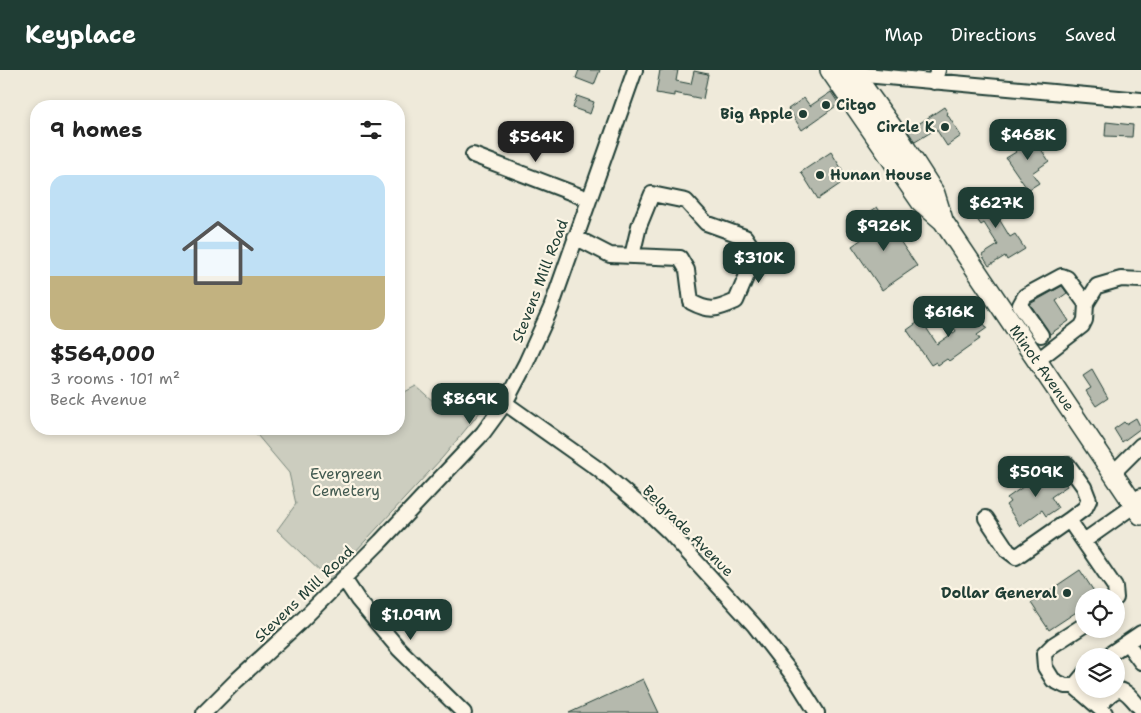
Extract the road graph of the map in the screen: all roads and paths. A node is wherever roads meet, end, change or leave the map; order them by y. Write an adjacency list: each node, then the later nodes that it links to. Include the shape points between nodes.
1 (634, 70): 7 (street, Stevens Mill Road)
2 (832, 70): 3 (main road); 8 (main road, Minot Avenue, via 922,202)
3 (853, 72): 4 (street); 8 (main road, Minot Avenue, via 935,194)
4 (936, 76): 5 (street)
5 (1141, 100)
6 (473, 155): 7 (street)
7 (588, 199): 9 (street, Stevens Mill Road)
8 (943, 221): 14 (main road, Minot Avenue)
9 (575, 238): 10 (street, via 610,255); 15 (street, Stevens Mill Road, via 540,333)
10 (632, 256): 10 (street, via 680,258 687,270 691,302 706,309 736,300 750,268 753,249 745,237 706,223 686,201 652,194 639,226)
11 (1141, 280): 12 (street, via 1121,279 1097,286)
12 (1086, 304): 13 (street, via 1062,276 1025,296 1020,305); 14 (street, via 1082,326)
13 (1041, 335)
14 (1038, 360): 18 (main road, Minot Avenue)
15 (505, 404): 23 (street, Stevens Mill Road, via 483,433); 35 (street, Belgrade Avenue, via 598,469 664,528 754,625)
16 (1141, 445): 18 (street)
17 (1068, 465): 21 (street, via 1089,500 1085,508)
18 (1112, 473): 19 (main road, Minot Avenue)
19 (1139, 506): 22 (street)
20 (986, 518): 21 (street, via 1008,551 1016,557)
21 (1069, 520): 22 (street)
22 (1084, 541): 24 (street)
23 (344, 579): 33 (street, Stevens Mill Road); 34 (street, via 399,649)
24 (1115, 588)
25 (1075, 631): 30 (street, via 1044,654 1045,667 1053,680 1064,686)
26 (1141, 633): 27 (street)
27 (1127, 642): 28 (street); 29 (street)
28 (1118, 648)
29 (1141, 662)
30 (1074, 686): 32 (street)
31 (1141, 709): 32 (street, via 1127,692 1120,690 1111,692)
32 (1102, 710)
33 (204, 713)
34 (464, 713)
35 (818, 713)

